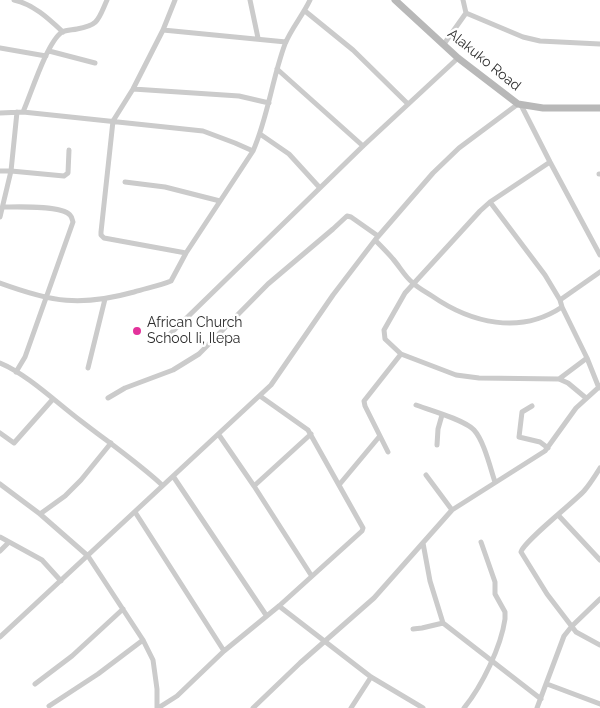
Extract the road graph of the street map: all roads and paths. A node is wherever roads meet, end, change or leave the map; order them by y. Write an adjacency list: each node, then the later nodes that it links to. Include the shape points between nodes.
1 (14, 0): 11 (street, via 38,11)
2 (107, 0): 11 (street, via 91,27)
3 (175, 0): 10 (street)
4 (250, 0): 12 (street)
5 (310, 0): 8 (street)
6 (395, 0): 14 (main road, Alakuko Road)
7 (463, 0): 9 (street)
8 (305, 11): 13 (street); 23 (street, via 352,50)
9 (466, 13): 14 (street); 15 (street, via 531,39)
10 (163, 30): 12 (street); 21 (street)
11 (63, 32): 17 (street)
12 (258, 38): 13 (street)
13 (286, 42): 20 (street)
14 (444, 44): 18 (main road, Alakuko Road)
15 (600, 44)
16 (0, 48): 17 (street)
17 (47, 53): 19 (street); 26 (street)
18 (458, 58): 23 (street); 24 (main road, Alakuko Road)
19 (95, 62)
20 (277, 69): 22 (street); 30 (street)
21 (133, 89): 22 (street, via 239,96); 28 (street)
22 (269, 103): 29 (street)
23 (408, 104): 30 (street)
24 (520, 104): 25 (main road, Alakuko Road, via 543,108); 33 (street); 42 (street, via 453,153)
25 (600, 108)
26 (20, 112): 27 (street); 28 (street); 34 (street)
27 (0, 113)
28 (113, 121): 32 (street, via 202,131); 45 (street, via 101,235)
29 (260, 134): 32 (street); 37 (street, via 290,154)
30 (363, 146): 37 (street)
31 (69, 150): 34 (street, via 68,173 64,176)
32 (253, 152): 38 (street)
33 (550, 162): 39 (street); 44 (street)
34 (11, 170): 35 (street); 40 (street)
35 (0, 171)
36 (125, 182): 38 (street, via 164,187)
37 (320, 188): 54 (street)
38 (220, 201): 45 (street)
39 (490, 202): 49 (street); 52 (street)
40 (3, 208): 41 (street); 50 (street, via 57,209 72,216 71,228)
41 (0, 218)
42 (376, 238): 49 (street); 62 (street); 63 (street, via 347,216 268,284 199,354 173,370)
43 (600, 240): 44 (street)
44 (595, 244): 46 (street)
45 (186, 253): 51 (street, via 171,281)
46 (600, 255)
47 (600, 272): 52 (street)
48 (0, 283): 50 (street)
49 (413, 284): 53 (street, via 450,308 489,321 527,322 540,319); 55 (street, via 384,330 385,339)
50 (46, 298): 51 (street, via 72,301); 59 (street, via 25,357)
51 (106, 299): 58 (street)
52 (560, 300): 53 (street)
53 (562, 306): 56 (street)
54 (167, 337)
55 (401, 354): 60 (street, via 468,377); 72 (street, via 364,401)
56 (587, 358): 60 (street); 61 (street)
57 (0, 363): 59 (street)
58 (88, 368)
59 (16, 372): 65 (street)
60 (559, 379): 64 (street)
61 (599, 388): 64 (street)
62 (260, 396): 70 (street); 71 (street)
63 (108, 398)
64 (586, 398): 75 (street)
65 (53, 399): 69 (street, via 14,444); 73 (street)
66 (416, 405): 68 (street)
67 (532, 406): 75 (street, via 522,412 519,437 540,442)
68 (442, 415): 74 (street); 80 (street, via 474,429)
69 (0, 434)
70 (311, 434): 83 (street); 84 (street)
71 (219, 435): 79 (street); 84 (street)
72 (379, 438): 76 (street); 83 (street)
73 (111, 443): 82 (street); 87 (street, via 81,480)
74 (437, 445)
75 (548, 448): 80 (street)
76 (388, 452)
77 (600, 471): 88 (street)
78 (426, 475): 85 (street)
79 (173, 476): 82 (street); 101 (street)
80 (495, 482): 85 (street)
81 (0, 484): 87 (street)
82 (162, 485): 86 (street)
83 (339, 485): 96 (street, via 363,528)
84 (254, 486): 96 (street)
85 (452, 510): 92 (street)
86 (135, 512): 94 (street); 109 (street)
87 (40, 514): 94 (street)
88 (559, 516): 95 (street); 103 (street, via 526,542 520,552)
89 (0, 537): 91 (street)
90 (481, 542): 110 (street, via 495,582 495,594 505,612 504,625)
91 (8, 543): 93 (street); 97 (street, via 42,560)
92 (423, 543): 102 (street); 107 (street, via 374,598)
93 (0, 551)
94 (88, 556): 97 (street); 100 (street)
95 (600, 560)
96 (311, 575): 99 (street)
97 (61, 581): 105 (street)
98 (600, 598): 103 (street)
99 (279, 606): 101 (street); 107 (street)
100 (123, 609): 106 (street); 112 (street, via 72,656)
101 (266, 615): 109 (street)
102 (443, 623): 104 (street); 110 (street)
103 (572, 626): 108 (street, via 576,632); 113 (street, via 564,636)
104 (413, 629)
105 (0, 637)
106 (143, 640): 116 (street); 117 (street, via 154,665)
107 (326, 641): 111 (street); 118 (street)
108 (600, 645)
109 (224, 651): 117 (street, via 177,696)
110 (491, 661): 114 (street); 121 (street, via 479,689)
111 (371, 677): 119 (street); 120 (street)
112 (35, 684)
113 (547, 684): 114 (street); 115 (street)
114 (540, 699): 122 (street)
115 (600, 704)
116 (48, 706)
117 (157, 708)
118 (253, 708)
119 (351, 708)
120 (423, 708)
121 (464, 708)
122 (537, 708)

